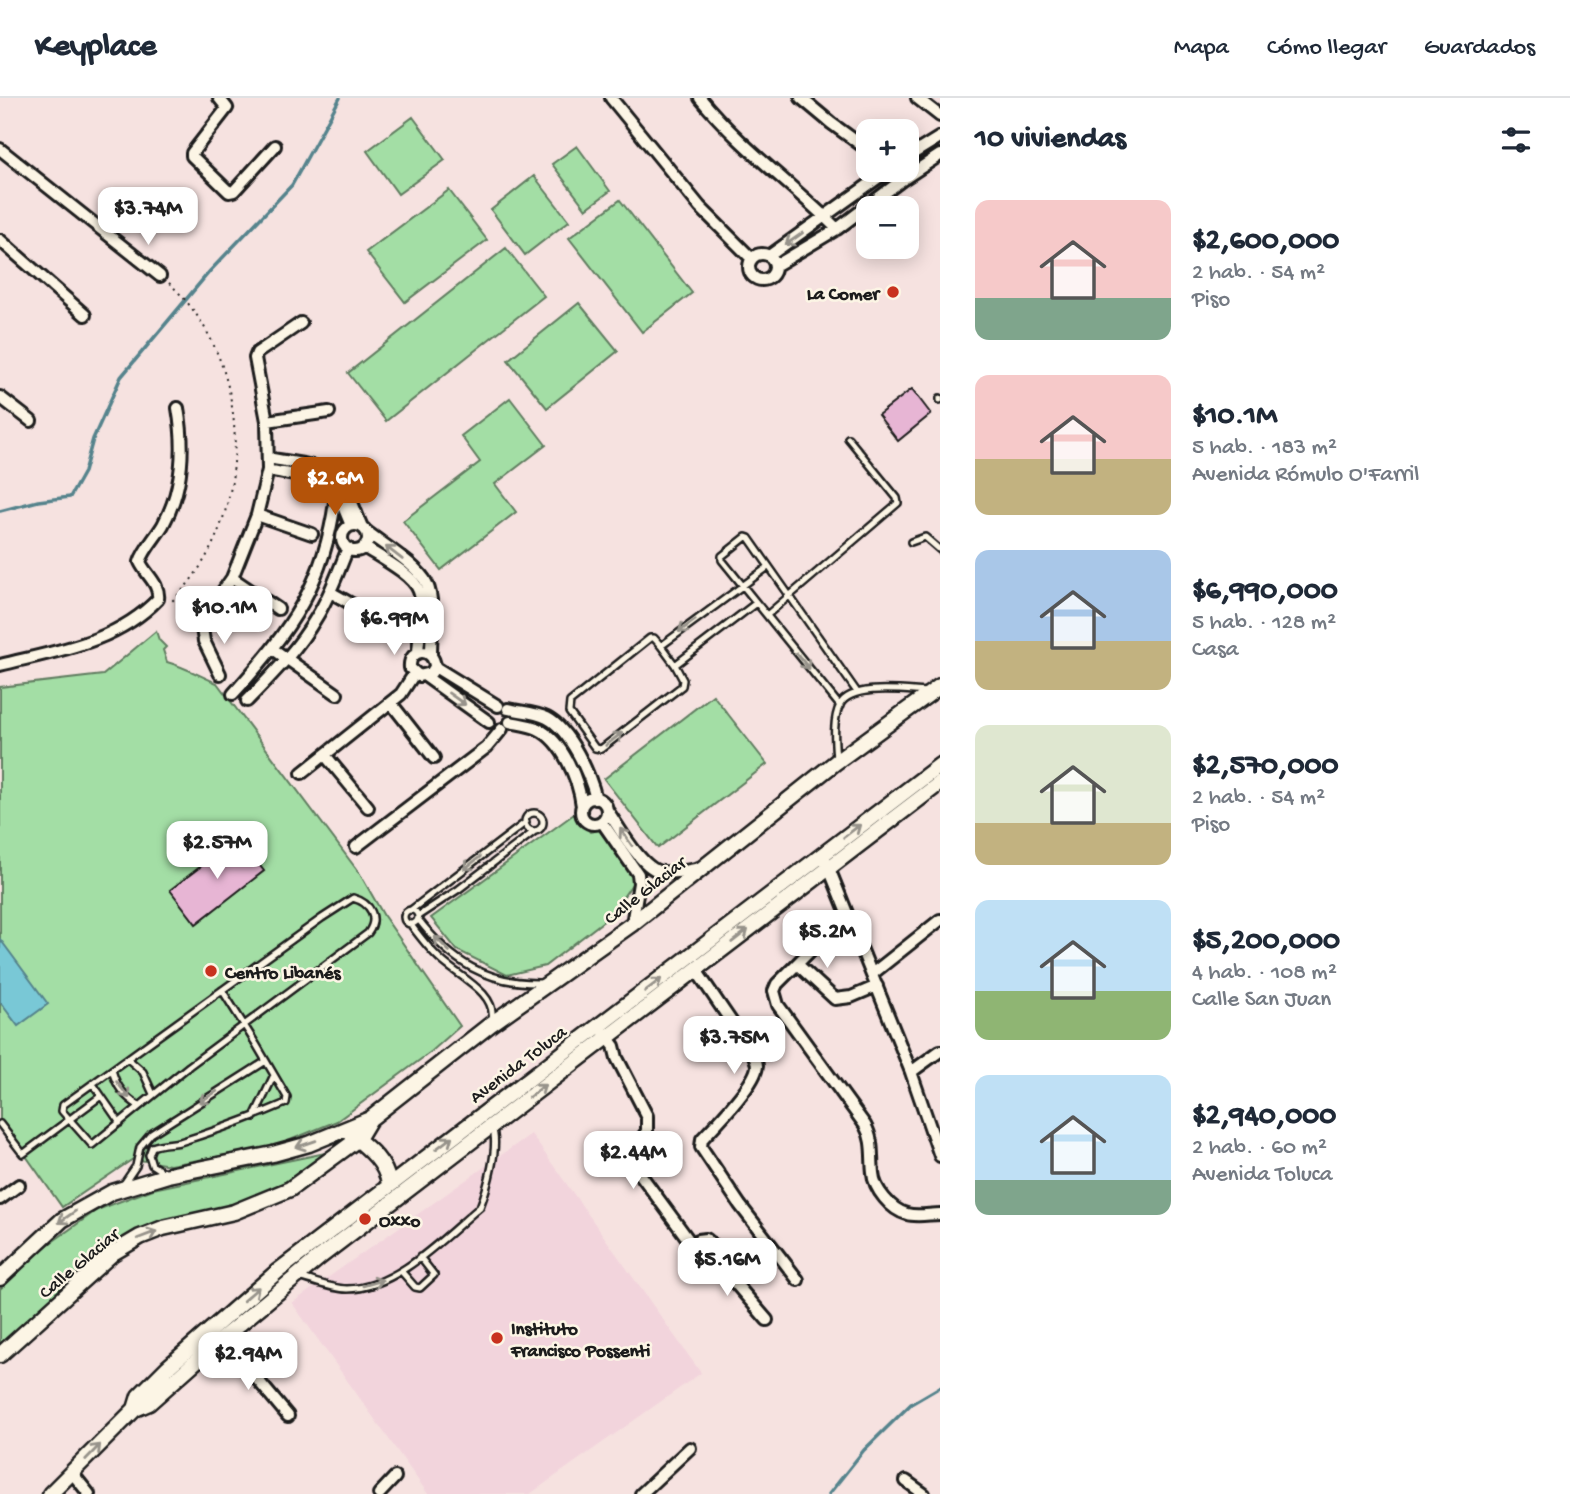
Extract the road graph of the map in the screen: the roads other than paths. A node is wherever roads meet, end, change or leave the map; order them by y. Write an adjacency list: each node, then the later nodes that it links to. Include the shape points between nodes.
1 (220, 98): 9 (street, via 227,108 192,153 194,160 232,192)
2 (611, 98): 19 (street, via 700,207)
3 (700, 98): 16 (street, via 747,149)
4 (802, 98): 8 (street)
5 (917, 98): 6 (street)
6 (940, 116)
7 (940, 138): 11 (street)
8 (856, 141)
9 (275, 146)
10 (0, 149): 21 (street)
11 (919, 150)
12 (940, 155): 13 (street)
13 (919, 168)
14 (874, 182): 16 (street)
15 (898, 182): 17 (street)
16 (825, 217): 17 (street); 20 (street, one-way to 20)
17 (837, 229): 20 (street)
18 (0, 240): 22 (street)
19 (752, 259): 20 (street, via 758,255); 20 (street, via 750,271 757,279 769,279 775,272)
20 (772, 261)
21 (163, 279)
22 (85, 315)
23 (301, 323): 28 (street, via 255,358)
24 (0, 397): 27 (street)
25 (178, 408): 54 (street, via 182,456 176,497 139,562 155,583 158,599 113,632 88,643)
26 (329, 412): 28 (street)
27 (31, 421)
28 (267, 421): 30 (street)
29 (848, 438): 44 (lane, via 898,503)
30 (268, 458): 31 (street); 34 (street, via 325,470 338,478)
31 (268, 470): 32 (street, via 320,482); 33 (street)
32 (336, 494): 34 (street); 50 (street, via 331,529 313,583)
33 (257, 514): 35 (street); 41 (street)
34 (360, 528): 37 (street, via 368,536); 38 (street, via 343,533); 52 (street, one-way to 34, via 428,586 417,571)
35 (312, 534)
36 (911, 542): 39 (lane, via 925,537)
37 (364, 547): 38 (street); 51 (street, via 411,579 419,591)
38 (348, 548): 43 (street)
39 (940, 550)
40 (768, 567): 42 (lane); 42 (lane, via 746,537 721,558); 44 (lane)
41 (232, 578): 46 (street); 57 (street, via 201,622 204,641)
42 (742, 586): 45 (lane); 49 (lane, one-way to 49)
43 (330, 592): 48 (street); 53 (street)
44 (789, 598): 47 (lane); 60 (lane)
45 (756, 603): 47 (lane); 55 (lane)
46 (278, 609)
47 (766, 615): 65 (lane, one-way to 65)
48 (382, 621)
49 (661, 646): 55 (lane); 55 (lane, one-way to 55, via 650,638 570,702 569,712 595,748 601,749 682,686)
50 (273, 649): 53 (street); 61 (street)
51 (418, 652): 52 (street); 58 (street, via 409,662)
52 (431, 654): 56 (street)
53 (288, 658): 62 (street); 63 (street)
54 (0, 665)
55 (675, 665)
56 (435, 667): 58 (street); 66 (street)
57 (220, 674)
58 (420, 675): 64 (street); 67 (street, one-way to 67)
59 (935, 689): 60 (lane); 71 (street, Calle Glaciar)
60 (857, 692): 65 (lane)
61 (233, 694)
62 (337, 695)
63 (247, 701)
64 (391, 703): 69 (street); 70 (street)
65 (840, 706): 71 (lane)
66 (503, 708): 67 (street, via 490,712); 68 (street, via 512,718); 75 (street, via 541,715 555,723 587,768)
67 (489, 722): 68 (street)
68 (506, 726): 76 (street, via 538,729 552,740 576,775); 82 (street, via 487,747)
69 (325, 755): 73 (street); 77 (street)
70 (434, 758)
71 (836, 762): 87 (street, Calle Glaciar)
72 (940, 765): 84 (street, Avenida Toluca, one-way to 72)
73 (302, 773)
74 (940, 783): 86 (street, Avenida Toluca)
75 (596, 799): 76 (street); 78 (street)
76 (582, 806): 80 (street, via 581,813 589,823)
77 (368, 807)
78 (607, 810): 80 (street); 87 (street, one-way to 78, via 654,870 644,863)
79 (526, 821): 81 (lane, via 528,829); 81 (lane, via 530,815 541,816 543,824); 83 (lane)
80 (602, 822): 95 (street, via 638,874)
81 (535, 831): 85 (lane)
82 (356, 847)
83 (494, 847): 85 (lane); 88 (lane, one-way to 88)
84 (822, 853): 86 (street); 108 (street, Avenida Toluca, one-way to 84)
85 (501, 857): 89 (lane)
86 (829, 867): 99 (street, Avenida Toluca, one-way to 86); 101 (street)
87 (701, 868): 95 (street, Calle Glaciar)
88 (452, 879): 89 (lane); 90 (lane)
89 (459, 889): 91 (lane)
90 (435, 892): 91 (lane); 92 (lane)
91 (441, 901): 93 (lane)
92 (411, 910): 93 (lane); 96 (lane, via 404,919)
93 (418, 918): 96 (lane); 100 (lane, one-way to 93, via 454,956)
94 (940, 920): 101 (street)
95 (632, 924): 103 (street, Calle Glaciar)
96 (411, 925): 102 (lane, via 438,958)
97 (818, 943): 98 (street)
98 (797, 964): 104 (street, via 835,999); 137 (street, via 777,984 775,997 871,1136 873,1176 882,1195 907,1214)
99 (696, 970): 108 (street, Avenida Toluca); 142 (street, via 757,1065 739,1098 702,1139 701,1147)
100 (476, 971): 102 (lane); 103 (lane, via 515,983)
101 (872, 974): 104 (street)
102 (470, 983): 106 (lane, via 487,999 493,1013)
103 (547, 983): 106 (street, Calle Glaciar)
104 (877, 986): 113 (street)
105 (222, 990): 107 (lane); 107 (lane, via 354,898 367,904 374,915 368,933); 110 (lane)
106 (491, 1024): 121 (street, Calle Glaciar)
107 (245, 1027): 111 (lane); 116 (lane)
108 (598, 1035): 122 (street, Avenida Toluca, one-way to 108); 143 (street, via 614,1046 649,1123 633,1151 635,1167 693,1246 694,1254 700,1259 711,1255)
109 (940, 1051): 113 (street)
110 (128, 1059): 112 (lane); 116 (lane, via 143,1072)
111 (266, 1061): 114 (lane); 127 (lane, one-way to 127)
112 (112, 1070): 115 (lane); 118 (lane, one-way to 118, via 123,1096)
113 (911, 1072): 129 (street)
114 (274, 1075): 119 (lane); 119 (lane, via 286,1103)
115 (93, 1084): 117 (lane); 120 (lane, via 63,1105)
116 (153, 1094): 118 (lane)
117 (100, 1096): 120 (lane); 123 (lane)
118 (139, 1106): 123 (lane)
119 (254, 1117): 128 (lane)
120 (69, 1119): 123 (lane, via 92,1145); 124 (lane, via 23,1154)
121 (370, 1119): 125 (street, Calle Glaciar); 126 (street, Calle Glaciar)
122 (487, 1119): 133 (street, Avenida Toluca, one-way to 122); 138 (lane, via 496,1140 480,1207); 140 (street, Avenida Toluca)
123 (120, 1123)
124 (0, 1124)
125 (345, 1129): 126 (street); 132 (street, Calle Glaciar, one-way to 132, via 273,1154)
126 (358, 1139): 133 (street, via 378,1158); 145 (street, Calle Glaciar, one-way to 126, via 128,1242 163,1228 258,1204 290,1189)
127 (144, 1140): 128 (lane); 131 (lane)
128 (152, 1147): 130 (lane)
129 (940, 1156)
130 (152, 1165): 131 (lane); 132 (lane)
131 (136, 1166): 135 (lane)
132 (168, 1175): 135 (street, Calle Glaciar)
133 (389, 1184): 146 (street, Avenida Toluca, one-way to 133, via 139,1396 188,1349)
134 (19, 1185): 136 (street)
135 (121, 1188): 141 (street, Calle Glaciar, one-way to 141, via 62,1220)
136 (0, 1199)
137 (940, 1214)
138 (420, 1257): 139 (lane); 139 (lane, via 434,1275 420,1287)
139 (401, 1271): 140 (lane, one-way to 139, via 346,1289 380,1282)
140 (297, 1276): 144 (street, Avenida Toluca)
141 (0, 1278)
142 (798, 1280)
143 (767, 1320)
144 (212, 1347): 146 (street, Avenida Toluca, via 149,1404); 147 (street, via 252,1373)
145 (0, 1355)
146 (135, 1409): 149 (street, Avenida Toluca, one-way to 146)
147 (288, 1416)
148 (690, 1448): 155 (street)
149 (73, 1474): 152 (street, Avenida Toluca); 153 (street)
150 (396, 1478): 154 (street)
151 (906, 1481): 156 (street)
152 (51, 1494)
153 (89, 1494)
154 (379, 1494)
155 (641, 1494)
156 (924, 1494)

